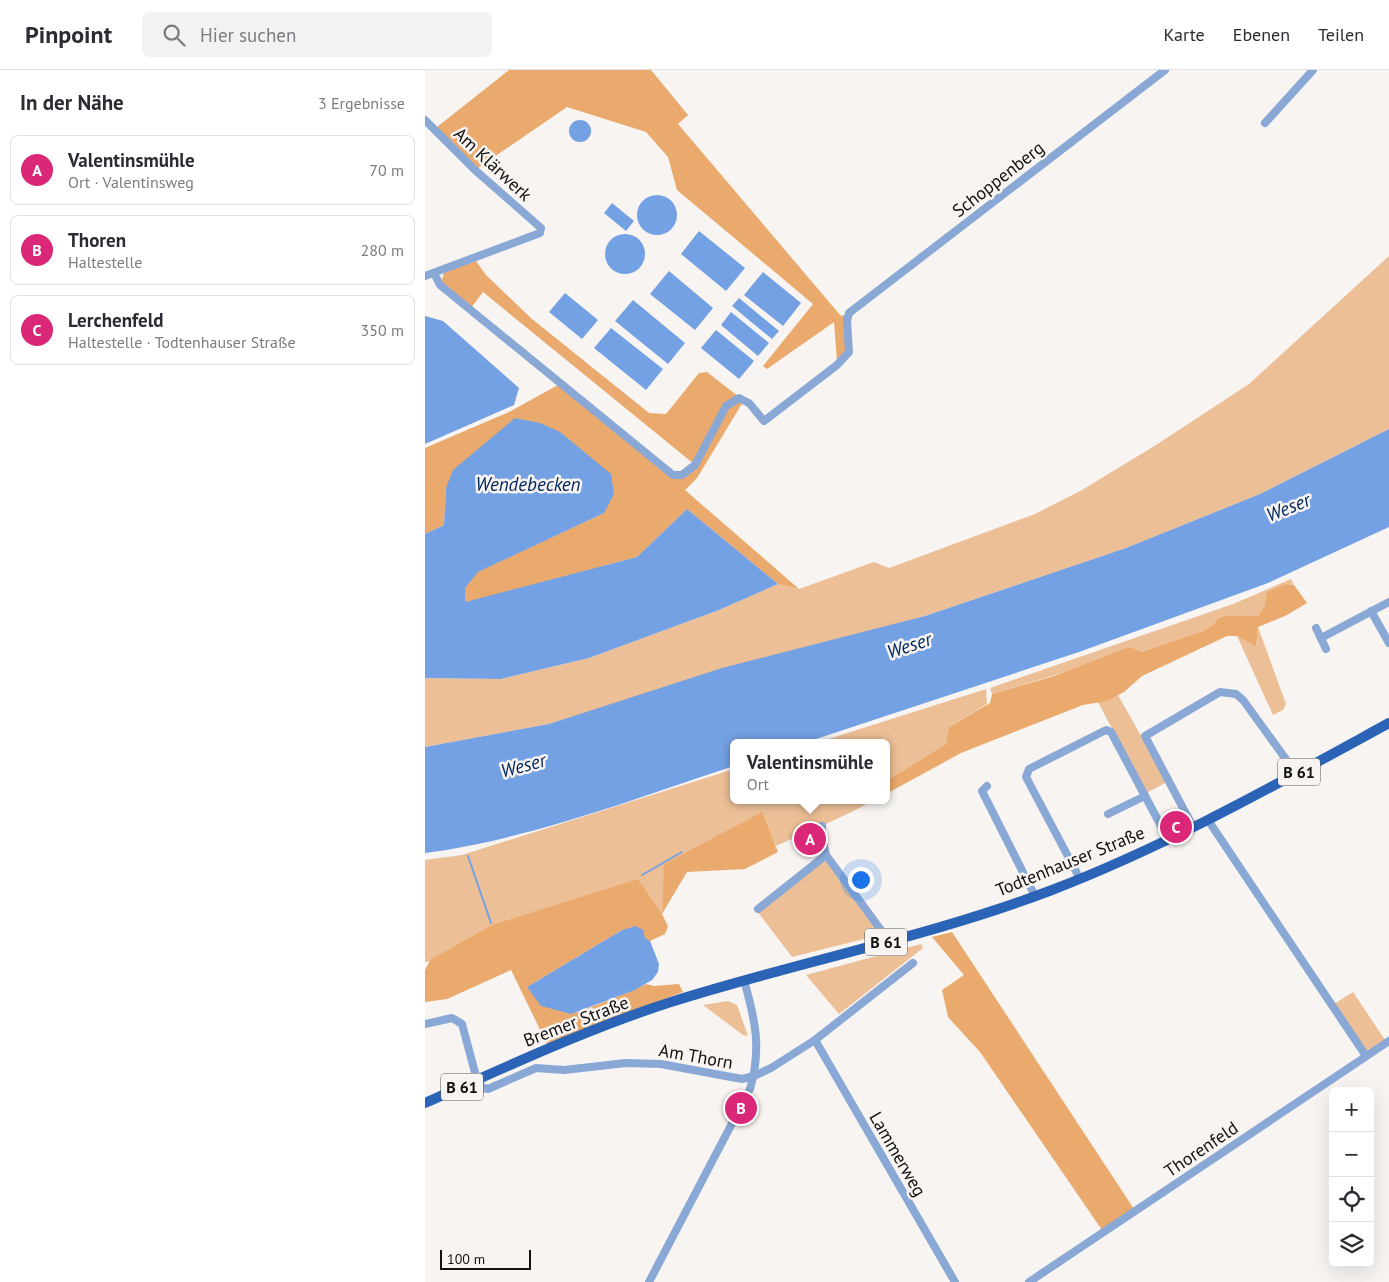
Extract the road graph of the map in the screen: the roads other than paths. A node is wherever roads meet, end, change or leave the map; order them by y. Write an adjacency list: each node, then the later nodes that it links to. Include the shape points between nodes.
1 (1165, 70): 5 (street, Schoppenberg, via 849,313 849,352 837,365 764,420 749,403 739,398 726,406 695,465 682,475 673,475 440,285)
2 (1313, 70): 4 (street)
3 (425, 120): 5 (street, Am Klärwerk, via 475,170 541,228 540,233)
4 (1265, 123)
5 (434, 273): 6 (street)
6 (425, 276)
7 (1389, 602): 8 (street)
8 (1371, 611): 10 (street); 11 (street)
9 (1316, 628): 10 (street)
10 (1321, 638): 12 (street)
11 (1389, 643)
12 (1327, 649)
13 (1389, 723): 14 (main road, Todtenhauser Straße / B 61)
14 (1297, 773): 18 (main road, Todtenhauser Straße / B 61); 20 (street, via 1243,700 1236,694 1220,692 1145,736)
15 (987, 786): 24 (street, via 981,791)
16 (1145, 796): 17 (street); 21 (street); 23 (street, via 1109,730 1029,769 1026,777)
17 (1108, 814)
18 (1208, 820): 20 (main road, Todtenhauser Straße / B 61); 32 (street)
19 (822, 826): 22 (street)
20 (1193, 827): 21 (main road, Todtenhauser Straße / B 61)
21 (1168, 839): 23 (main road, Todtenhauser Straße / B 61)
22 (826, 855): 25 (street); 26 (street)
23 (1080, 879): 24 (main road, Todtenhauser Straße / B 61)
24 (1035, 896): 26 (main road, Todtenhauser Straße / B 61)
25 (758, 909)
26 (889, 941): 28 (main road, Todtenhauser Straße / B 61)
27 (913, 963): 30 (street, Am Thorn)
28 (744, 980): 33 (street, via 755,1020); 34 (main road, Bremer Straße / B 61, via 675,1001)
29 (425, 1024): 34 (street, via 451,1018 462,1024)
30 (815, 1040): 33 (street, Am Thorn); 37 (street, Lammerweg)
31 (1389, 1041): 32 (street, Thorenfeld)
32 (1366, 1056): 38 (street, Thorenfeld)
33 (754, 1076): 34 (street, Am Thorn, via 742,1079 661,1064 626,1063 564,1070 536,1068 488,1089); 36 (street, via 741,1108)
34 (477, 1080): 35 (main road, Bremer Straße / B 61)
35 (425, 1103)
36 (649, 1282)
37 (955, 1282)
38 (1029, 1282)

